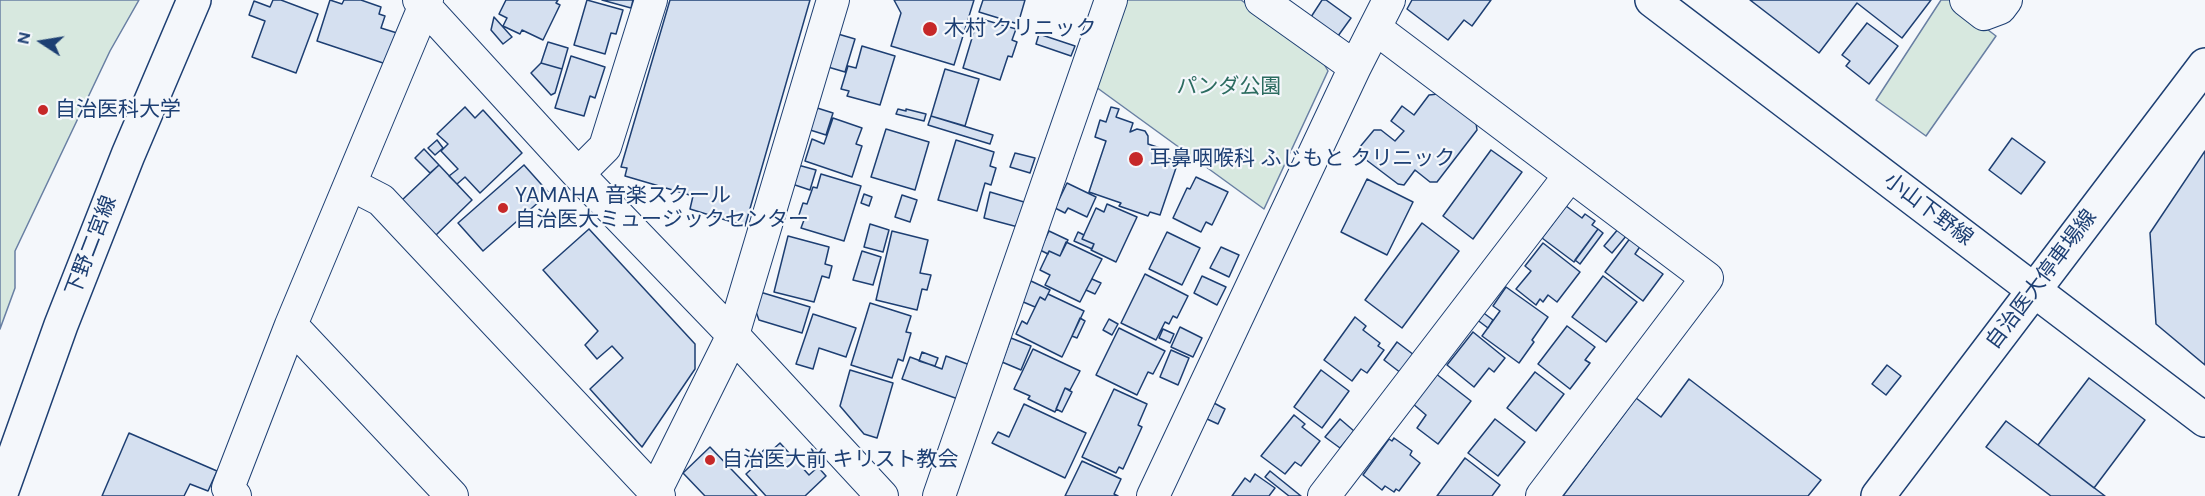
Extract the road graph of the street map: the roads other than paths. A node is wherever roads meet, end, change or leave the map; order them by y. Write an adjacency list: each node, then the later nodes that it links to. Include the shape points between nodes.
1 (194, 0): 23 (main road, 下野二宮線, via 107,208)
2 (651, 0): 14 (street, via 605,147)
3 (832, 0): 19 (street)
4 (1111, 0): 27 (street)
5 (1262, 0): 13 (street)
6 (1389, 0): 11 (street)
7 (1652, 0): 17 (main road, 小山下野線)
8 (1966, 0): 9 (street, via 1983,14 2000,8)
9 (2006, 0)
10 (424, 2): 14 (street); 16 (street)
11 (1376, 28): 13 (street); 15 (street)
12 (2205, 65): 17 (main road, 自治医大停車場線)
13 (1355, 67): 21 (street)
14 (578, 174): 19 (street)
15 (1570, 175): 28 (street); 29 (street, via 1707,278)
16 (350, 184): 18 (street); 22 (street, via 381,200)
17 (2034, 290): 20 (main road, 小山下野線); 30 (main road, 自治医大停車場線)
18 (291, 325): 24 (street, via 228,488); 25 (street)
19 (733, 335): 22 (street); 26 (street)
20 (2205, 420)
21 (1164, 490)
22 (656, 495)
23 (0, 496)
24 (235, 496)
25 (452, 496)
26 (882, 496)
27 (939, 496)
28 (1324, 496)
29 (1542, 496)
30 (1878, 496)

